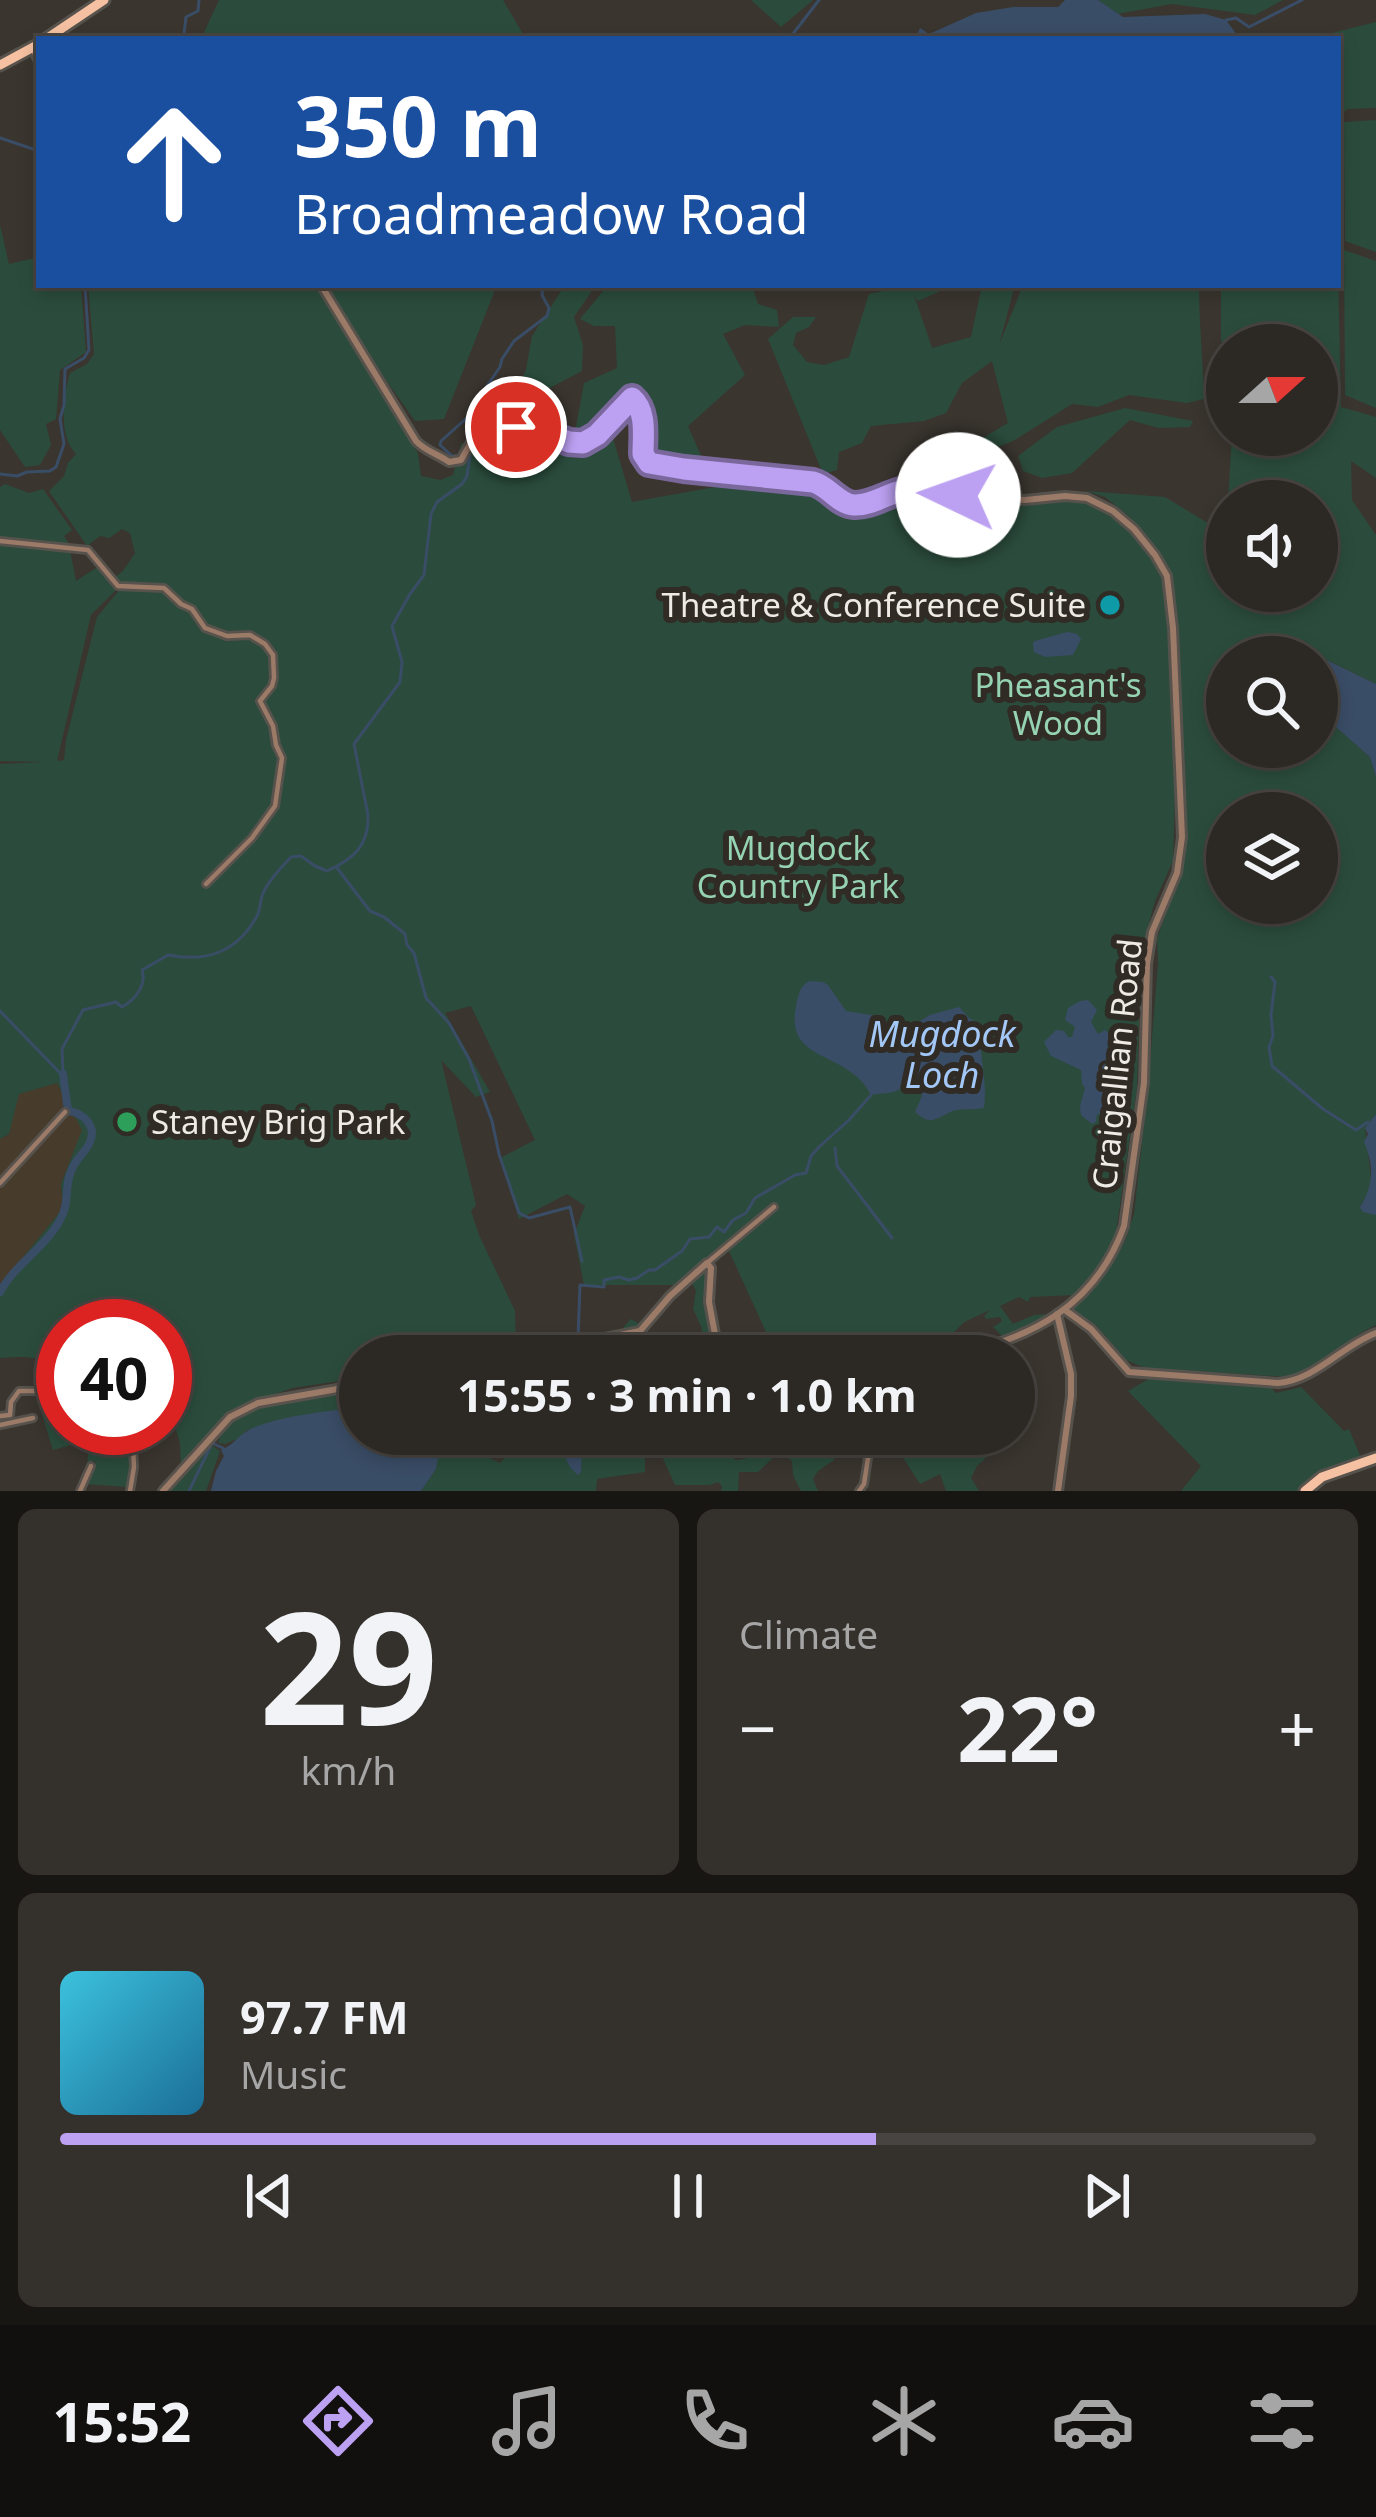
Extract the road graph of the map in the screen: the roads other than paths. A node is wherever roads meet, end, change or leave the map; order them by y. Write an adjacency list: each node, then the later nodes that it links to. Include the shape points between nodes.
1 (104, 0): 2 (main road)
2 (51, 36)
3 (36, 46): 4 (main road)
4 (0, 64)
5 (323, 288): 12 (street, Craigallian Road, via 416,441 449,462 459,462 479,431 505,427 583,443 632,398 649,463 824,485 853,505 913,490 1087,498 1113,511 1155,555 1167,576 1174,651 1180,856 1147,964 1144,1083 1124,1226 1101,1274)
6 (0, 542): 7 (street, via 88,550 118,586 164,588 205,628 250,634 273,655 272,686 260,701 283,758 275,806)
7 (206, 884)
8 (65, 1112): 9 (street)
9 (0, 1183)
10 (774, 1207): 11 (street)
11 (707, 1263): 14 (street, via 640,1331); 15 (street)
12 (1061, 1312): 13 (street, via 1091,1329 1129,1372 1278,1383 1301,1380); 16 (street); 29 (street, via 1071,1396)
13 (1376, 1333)
14 (620, 1335)
15 (715, 1335)
16 (1016, 1335)
17 (339, 1388): 27 (street, via 258,1403 230,1418)
18 (36, 1390): 20 (street, via 13,1395 10,1415)
19 (33, 1418): 20 (street)
20 (0, 1421)
21 (133, 1455): 26 (street)
22 (867, 1455): 28 (street)
23 (1376, 1458): 30 (main road)
24 (91, 1466): 25 (street)
25 (80, 1491)
26 (130, 1491)
27 (163, 1491)
28 (860, 1491)
29 (1058, 1491)
30 (1305, 1491)

